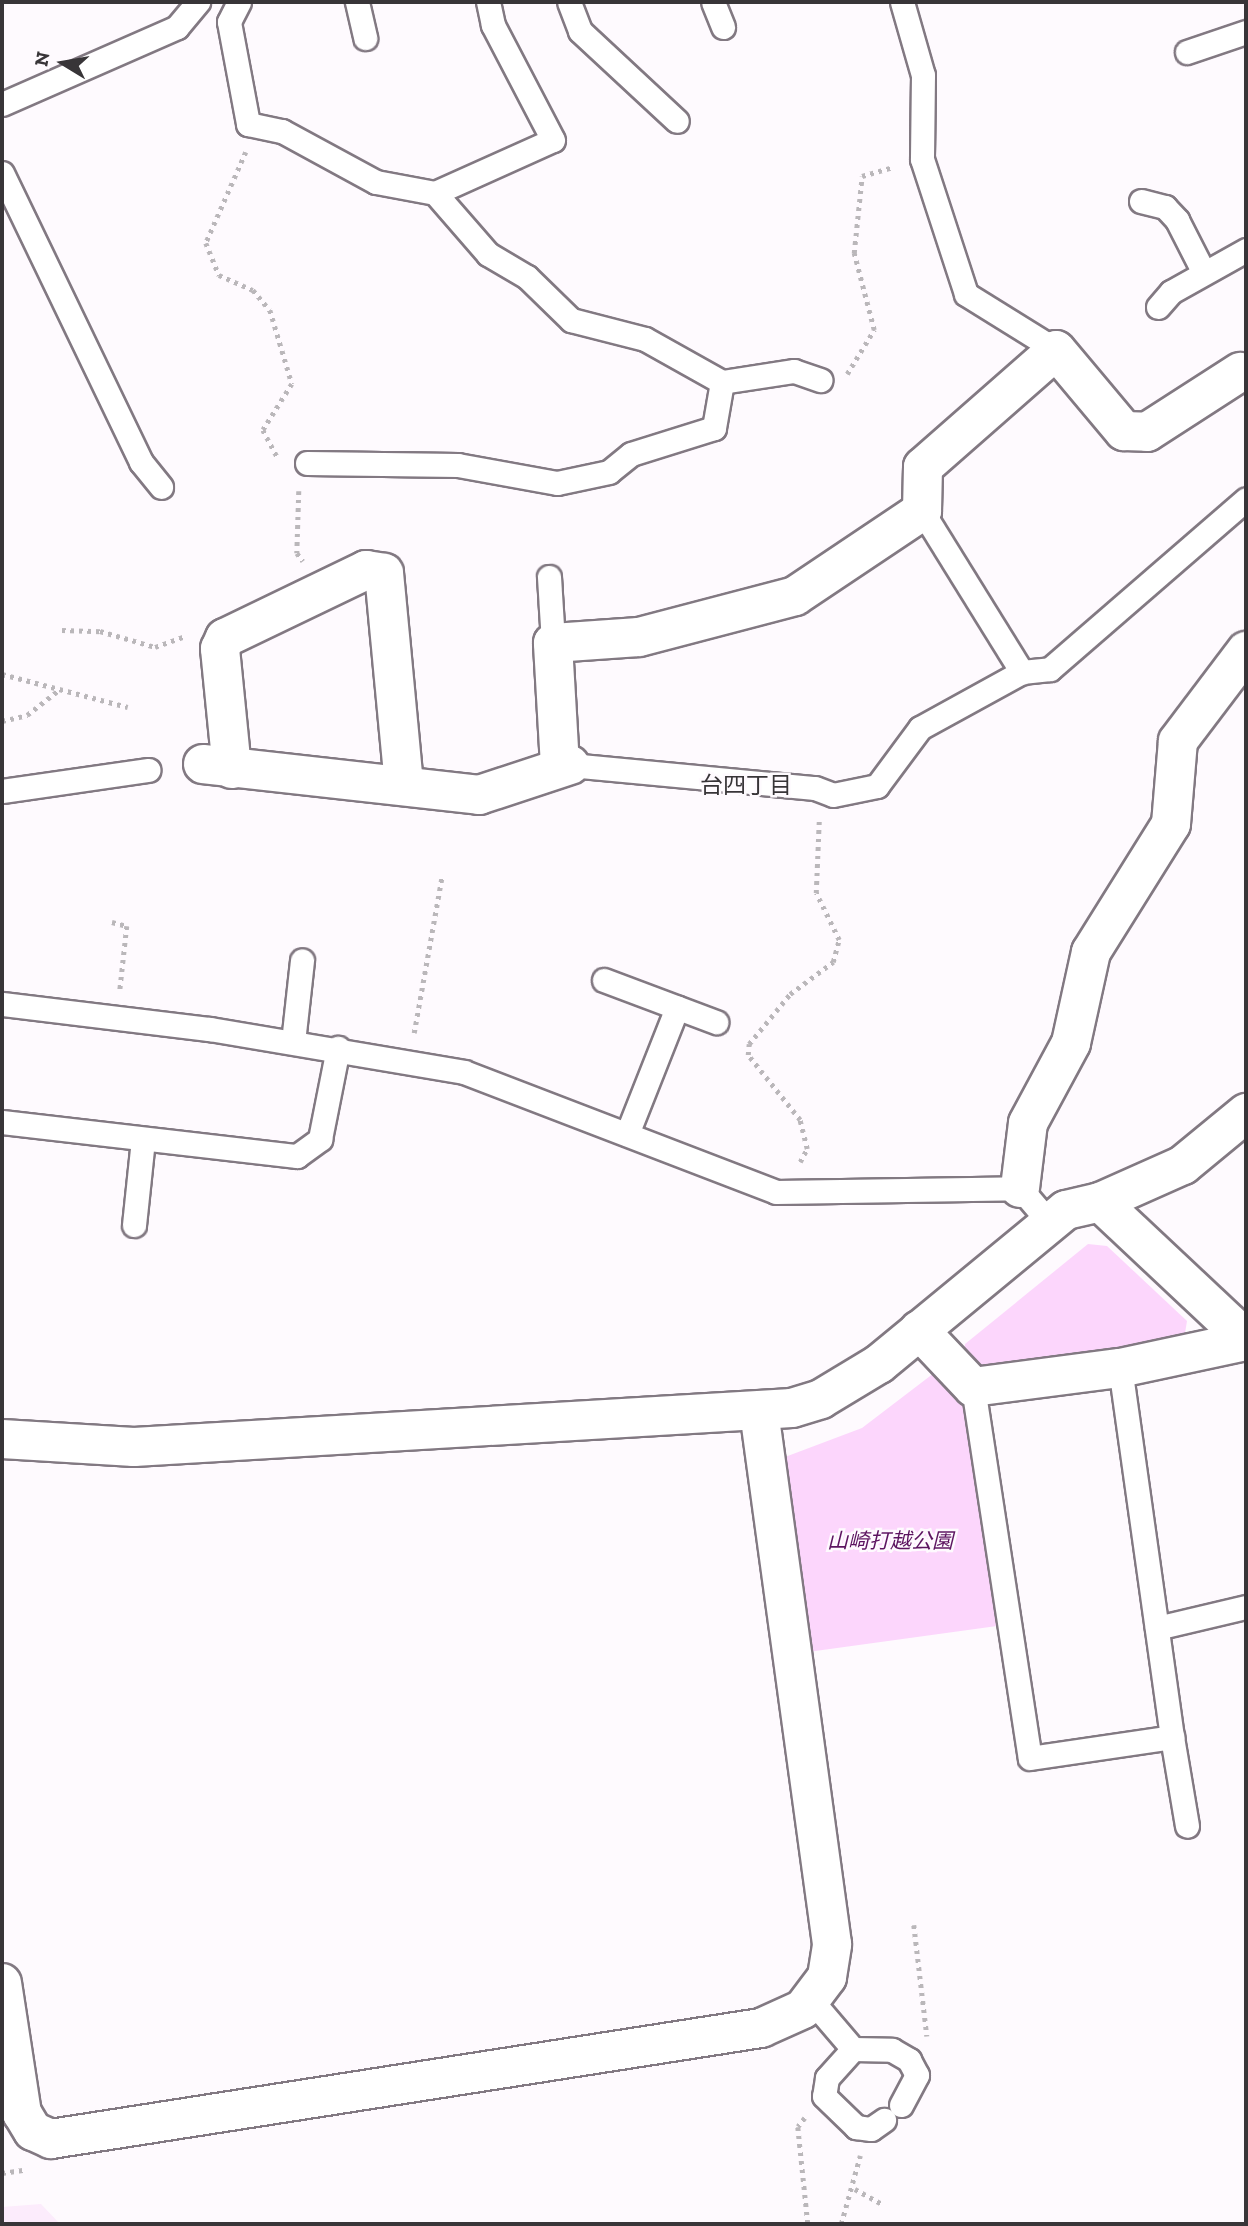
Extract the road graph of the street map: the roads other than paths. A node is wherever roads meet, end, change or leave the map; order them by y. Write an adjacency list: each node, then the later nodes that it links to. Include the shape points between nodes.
1 (198, 2): 12 (lane, via 177,27)
2 (239, 2): 15 (lane, via 229,22 248,124 282,131 376,182)
3 (357, 2): 10 (lane)
4 (488, 2): 15 (lane, via 493,25 553,140)
5 (569, 2): 13 (lane, via 580,31)
6 (713, 2): 8 (lane)
7 (902, 2): 20 (lane, via 923,75 922,159 966,294)
8 (723, 27)
9 (1246, 32): 11 (lane)
10 (365, 38)
11 (1187, 51)
12 (2, 104)
13 (677, 121)
14 (2, 173): 25 (lane, via 141,462)
15 (435, 193): 23 (lane, via 488,254 527,277 571,320 645,339)
16 (1141, 201): 18 (lane, via 1165,207 1177,220)
17 (1246, 250): 18 (lane)
18 (1203, 271): 19 (lane)
19 (1158, 307)
20 (1056, 350): 21 (street, via 1124,431 1147,432); 27 (street, via 923,467)
21 (1244, 373)
22 (820, 380): 23 (lane, via 794,371)
23 (722, 382): 24 (lane, via 714,428 631,454 609,472 557,483 458,465)
24 (297, 470)
25 (161, 487)
26 (1246, 499): 31 (lane, via 1051,669)
27 (922, 511): 29 (street, via 795,596 639,637); 31 (lane)
28 (549, 578): 29 (lane)
29 (554, 643): 32 (street)
30 (1246, 650): 47 (street, via 1178,741 1171,824 1091,952 1071,1043 1028,1123)
31 (1022, 671): 32 (lane, via 920,728 877,786 833,795)
32 (565, 766): 34 (street, via 479,795)
33 (148, 770): 35 (lane)
34 (404, 785): 34 (street, via 384,573 366,569 225,638 220,649 218,767)
35 (2, 791)
36 (302, 960): 41 (lane)
37 (604, 980): 39 (lane)
38 (2, 1004): 41 (lane)
39 (677, 1008): 40 (lane); 45 (lane)
40 (716, 1022)
41 (293, 1042): 42 (lane)
42 (338, 1048): 45 (lane, via 464,1072); 46 (lane, via 320,1139 297,1156)
43 (1246, 1113): 48 (street, via 1183,1165)
44 (2, 1122): 46 (lane)
45 (627, 1134): 47 (lane, via 776,1192)
46 (143, 1139): 50 (lane)
47 (1020, 1188): 49 (lane)
48 (1100, 1202): 49 (street, via 1066,1210); 52 (street)
49 (1049, 1222): 51 (street)
50 (134, 1225)
51 (919, 1330): 54 (street); 55 (street, via 879,1364 821,1399)
52 (1246, 1340): 53 (street)
53 (1120, 1368): 54 (street); 58 (lane)
54 (973, 1387): 59 (lane, via 1030,1758)
55 (759, 1411): 56 (street, via 134,1447); 62 (street, via 831,1928 829,1969)
56 (2, 1439)
57 (1246, 1607): 58 (lane)
58 (1157, 1628): 59 (lane)
59 (1172, 1737): 60 (lane)
60 (1187, 1826)
61 (2, 1983): 62 (street, via 22,2113 33,2131 64,2140 761,2028)
62 (812, 2001): 63 (lane)
63 (853, 2049): 63 (lane, via 892,2050 918,2075 883,2118 833,2111 824,2096 827,2078)

